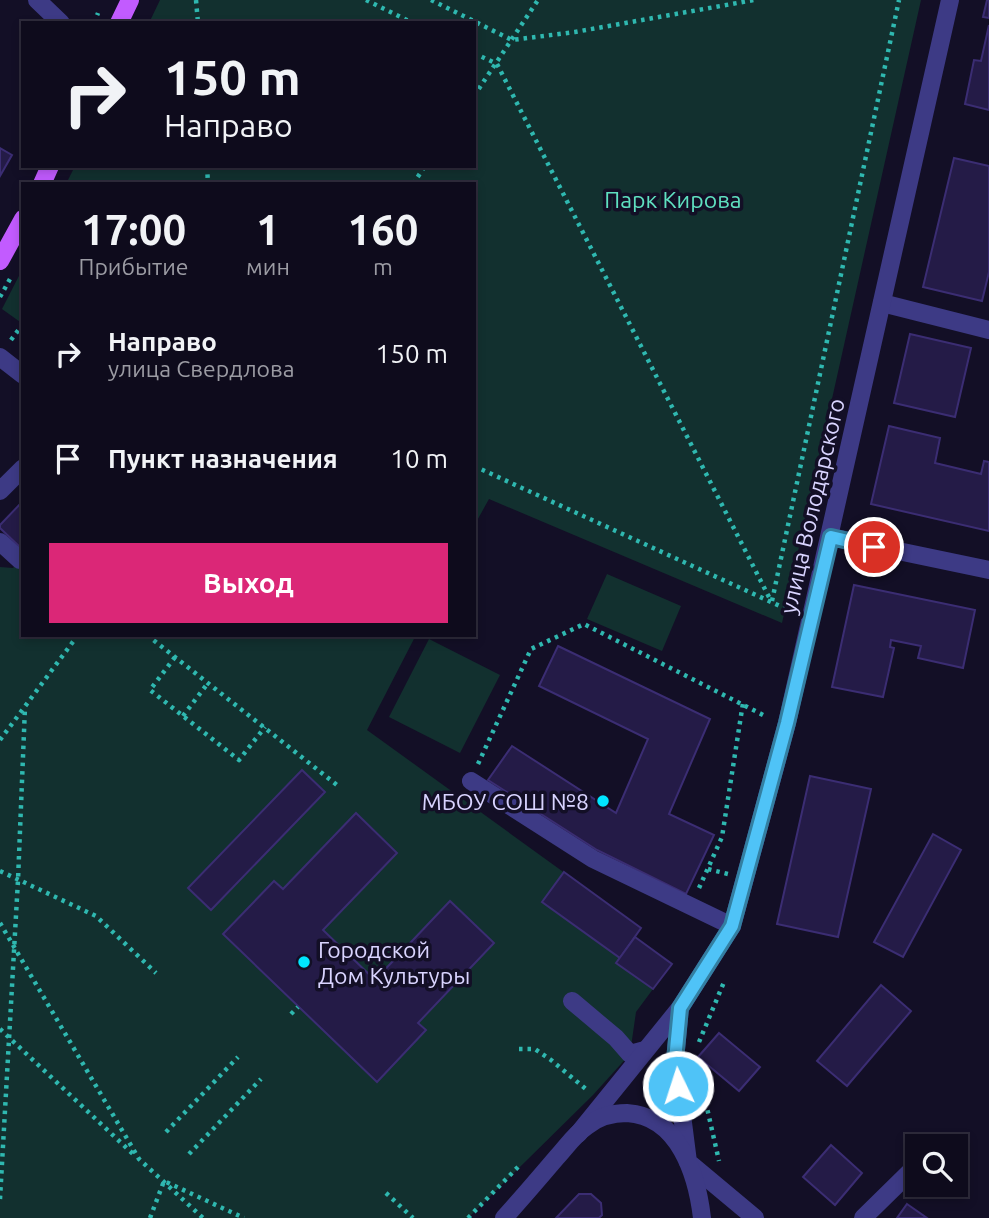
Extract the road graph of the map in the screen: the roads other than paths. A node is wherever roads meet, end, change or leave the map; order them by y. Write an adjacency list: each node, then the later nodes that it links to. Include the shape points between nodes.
1 (37, 0): 4 (street)
2 (130, 0): 5 (main road)
3 (950, 0): 8 (street, улица Володарского)
4 (59, 21)
5 (121, 21)
6 (21, 223): 7 (main road)
7 (0, 261)
8 (882, 303): 9 (street); 14 (street, улица Володарского)
9 (989, 330)
10 (0, 357): 11 (street)
11 (21, 373)
12 (21, 470): 13 (street)
13 (0, 491)
14 (831, 537): 17 (street); 19 (street, улица Володарского, via 787,723)
15 (0, 542): 16 (street)
16 (20, 560)
17 (989, 570)
18 (471, 781): 19 (street, via 593,859)
19 (725, 922): 21 (street, улица Володарского)
20 (572, 1001): 22 (street, via 630,1054)
21 (680, 1008): 22 (street, улица Володарского); 24 (street, улица Володарского, via 675,1060)
22 (645, 1050): 23 (street, улица Володарского)
23 (578, 1134): 24 (street, via 604,1117 635,1114 664,1127); 26 (street)
24 (688, 1162): 27 (street); 28 (street)
25 (905, 1177): 29 (street)
26 (504, 1218)
27 (702, 1218)
28 (755, 1218)
29 (863, 1218)

